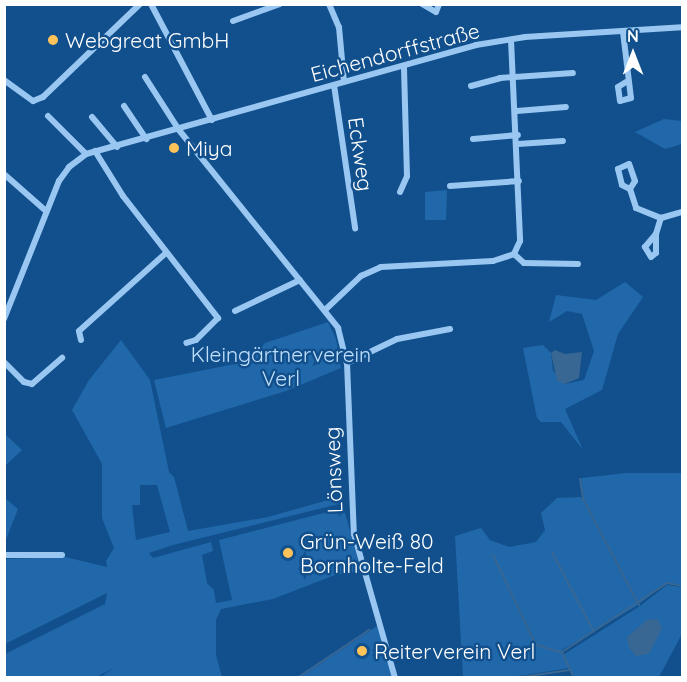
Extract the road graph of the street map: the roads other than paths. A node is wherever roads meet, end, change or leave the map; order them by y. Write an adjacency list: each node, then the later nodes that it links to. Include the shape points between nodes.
1 (140, 4): 15 (street, via 43,97 33,101)
2 (151, 4): 25 (street)
3 (280, 4): 7 (street)
4 (329, 4): 16 (street, via 339,27)
5 (423, 4): 6 (street, via 436,12)
6 (439, 4)
7 (233, 21)
8 (682, 27): 9 (street, Eichendorffstraße)
9 (623, 32): 10 (street, Eichendorffstraße); 17 (street)
10 (511, 40): 11 (street, Eichendorffstraße, via 476,45); 14 (street)
11 (404, 66): 16 (street, Eichendorffstraße); 39 (street, via 407,176)
12 (573, 73): 14 (street)
13 (145, 77): 26 (street)
14 (515, 77): 19 (street); 22 (street)
15 (4, 80)
16 (344, 82): 18 (street, Eichendorffstraße)
17 (626, 82)
18 (334, 85): 25 (street, Eichendorffstraße); 43 (street, Eckweg)
19 (471, 86)
20 (124, 106): 28 (street)
21 (566, 107): 22 (street)
22 (517, 111): 27 (street)
23 (48, 116): 34 (street)
24 (92, 117): 32 (street)
25 (212, 120): 26 (street, Eichendorffstraße)
26 (179, 130): 28 (street, Eichendorffstraße); 48 (street, Lönsweg)
27 (518, 135): 29 (street); 31 (street)
28 (146, 139): 32 (street, Eichendorffstraße)
29 (473, 139)
30 (563, 141): 31 (street)
31 (518, 144): 36 (street)
32 (117, 147): 33 (street, Eichendorffstraße)
33 (95, 151): 34 (street, Eichendorffstraße); 45 (street)
34 (86, 154): 40 (street, Eichendorffstraße, via 64,174)
35 (4, 174): 40 (street)
36 (519, 181): 37 (street); 46 (street, via 520,241)
37 (450, 186)
38 (630, 189): 42 (street, via 636,208)
39 (400, 192)
40 (46, 211): 51 (street, Eichendorffstraße)
41 (682, 212): 42 (street)
42 (661, 218): 44 (street)
43 (355, 228)
44 (656, 234)
45 (166, 253): 53 (street, via 79,331); 54 (street, via 218,318 196,340)
46 (514, 254): 47 (street, via 524,263); 49 (street, via 493,261 403,264 370,270)
47 (579, 264)
48 (300, 280): 49 (street, Lönsweg); 50 (street)
49 (325, 310): 57 (street, Lönsweg, via 338,328)
50 (235, 311)
51 (4, 319)
52 (450, 330): 57 (street, via 397,339)
53 (81, 340)
54 (186, 343)
55 (62, 358): 56 (street, via 32,384 24,382)
56 (4, 362)
57 (347, 363): 60 (street, Lönsweg, via 354,534)
58 (4, 555): 59 (street)
59 (62, 555)
60 (395, 678)

